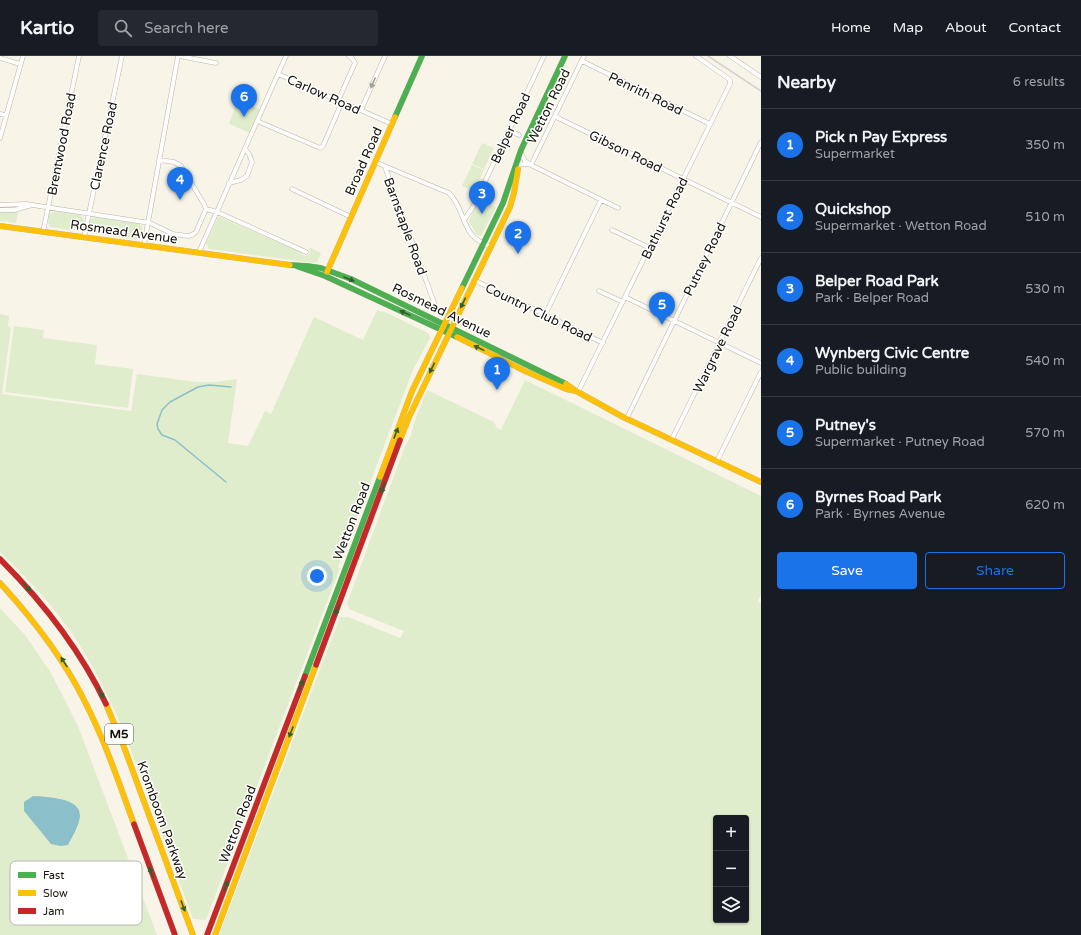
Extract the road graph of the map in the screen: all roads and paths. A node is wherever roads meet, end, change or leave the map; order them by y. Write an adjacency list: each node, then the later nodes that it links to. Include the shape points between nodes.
1 (22, 56): 16 (street)
2 (79, 56): 47 (street, Brentwood Road)
3 (122, 56): 52 (street, Clarence Road)
4 (178, 56): 17 (street); 35 (street)
5 (286, 56): 18 (street)
6 (349, 56): 20 (street, via 355,63)
7 (385, 56): 21 (street, one-way to 21)
8 (422, 56): 26 (main road, Broad Road)
9 (544, 56): 28 (street, Belper Road)
10 (565, 56): 32 (main road, Wetton Road)
11 (584, 56): 15 (street, Wetton Road)
12 (696, 56): 27 (street, Bathurst Road, via 730,81)
13 (730, 56): 19 (street)
14 (0, 58): 16 (street)
15 (582, 62): 24 (street, Wetton Road); 27 (street, Penrith Road)
16 (20, 64): 23 (street)
17 (216, 64)
18 (278, 74): 20 (street, Carlow Road); 25 (street)
19 (761, 76)
20 (340, 102): 21 (street, Carlow Road); 25 (street, via 320,148)
21 (361, 110): 26 (street, Carlow Road)
22 (0, 114): 23 (street)
23 (6, 115): 30 (street)
24 (556, 117): 38 (street, Wetton Road); 40 (street, Gibson Road)
25 (257, 121): 33 (street)
26 (392, 124): 36 (main road, Broad Road)
27 (710, 124): 40 (street, Bathurst Road)
28 (509, 131): 29 (street); 55 (street, Belper Road, via 473,207)
29 (519, 135)
30 (0, 138)
31 (761, 142): 44 (street, Putney Road)
32 (524, 145): 34 (main road, Wetton Road); 61 (main road, Wetton Road, via 503,203)
33 (245, 149): 41 (street); 41 (street, via 252,162 247,176)
34 (522, 155): 37 (main road, Wetton Road); 38 (street)
35 (159, 160): 49 (street, via 174,162 181,166); 56 (street)
36 (375, 162): 39 (street); 53 (main road, Broad Road)
37 (519, 165): 38 (street); 63 (main road, Wetton Road, via 510,207)
38 (531, 165): 43 (street)
39 (385, 167): 55 (street, via 449,193); 75 (street, Barnstaple Road)
40 (683, 179): 44 (street, Gibson Road); 64 (street, Bathurst Road)
41 (230, 184): 51 (street)
42 (292, 190): 53 (street)
43 (601, 200): 48 (street); 76 (street)
44 (731, 202): 54 (street, Gibson Road); 77 (street, Putney Road)
45 (0, 205): 46 (street, Rosmead Avenue)
46 (32, 205): 47 (street, Rosmead Avenue); 50 (street, Rosmead Avenue, via 14,210)
47 (48, 208): 52 (street, Rosmead Avenue); 59 (street, Brentwood Road)
48 (618, 208)
49 (206, 209): 51 (street); 56 (street, Rosmead Avenue, via 196,232 190,236 172,234)
50 (0, 210)
51 (217, 212): 65 (street); 66 (street)
52 (88, 214): 56 (street, Rosmead Avenue); 60 (street, Clarence Road)
53 (351, 217): 69 (main road, Broad Road)
54 (761, 217)
55 (464, 220): 61 (street, via 473,236)
56 (148, 223): 62 (street)
57 (0, 226): 59 (main road, Rosmead Avenue)
58 (612, 230): 64 (street)
59 (43, 232): 60 (main road, Rosmead Avenue)
60 (84, 237): 62 (main road, Rosmead Avenue)
61 (483, 243): 63 (street); 78 (main road, Wetton Road)
62 (144, 245): 65 (main road, Rosmead Avenue)
63 (491, 247): 71 (main road, Wetton Road)
64 (650, 248): 73 (street, Bathurst Road)
65 (199, 252): 68 (main road, Rosmead Avenue)
66 (306, 252)
67 (761, 258): 83 (street, Wargrave Road)
68 (293, 265): 69 (main road, Rosmead Avenue, via 305,264); 70 (main road, Rosmead Avenue)
69 (328, 270): 70 (main road, Broad Road); 78 (main road, Rosmead Avenue, one-way to 78)
70 (325, 276): 80 (main road, Rosmead Avenue, one-way to 70)
71 (474, 280): 76 (street, Country Club Road); 79 (main road, Wetton Road, one-way to 79)
72 (599, 290): 74 (street)
73 (626, 297): 74 (street, Bathurst Road); 77 (street)
74 (623, 302): 82 (street, Bathurst Road)
75 (436, 308)
76 (545, 315): 82 (street, Country Club Road)
77 (674, 321): 83 (street); 87 (street, Putney Road)
78 (444, 323): 79 (main road, Rosmead Avenue); 80 (main road, Wetton Road)
79 (451, 327): 81 (main road, Wetton Road); 86 (main road, Rosmead Avenue, via 568,385)
80 (441, 329): 81 (main road, Rosmead Avenue); 95 (main road, Wetton Road, one-way to 80, via 412,391)
81 (448, 333): 86 (main road, Rosmead Avenue, one-way to 81, via 525,371); 96 (main road, Wetton Road, one-way to 96, via 409,417)
82 (603, 343): 86 (street, Bathurst Road)
83 (719, 343): 84 (street); 88 (street, Wargrave Road)
84 (761, 363)
85 (761, 372): 89 (street)
86 (577, 392): 87 (main road, Rosmead Avenue)
87 (627, 418): 88 (main road, Rosmead Avenue)
88 (672, 439): 89 (main road, Rosmead Avenue)
89 (718, 461): 90 (main road, Rosmead Avenue)
90 (761, 482)
91 (0, 559): 94 (main road, Kromboom Parkway / M5, one-way to 94, via 64,631 101,692 122,739)
92 (0, 583): 93 (main road, M5, one-way to 92, via 94,717 49,640)
93 (175, 935)
94 (193, 935)
95 (207, 935)
96 (215, 935)

